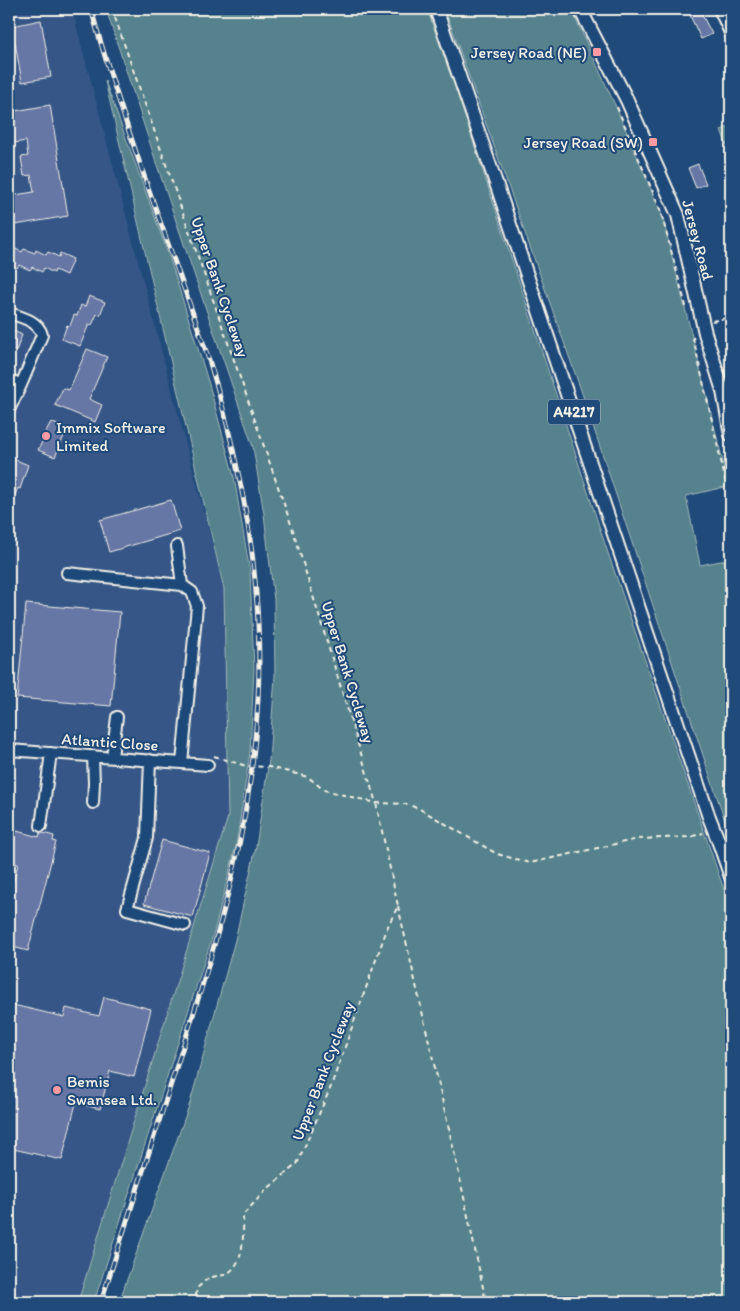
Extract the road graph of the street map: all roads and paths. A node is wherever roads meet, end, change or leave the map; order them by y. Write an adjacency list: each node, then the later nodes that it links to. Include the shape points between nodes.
1 (112, 9): 29 (path, Upper Bank Cycleway, via 292,527)
2 (436, 9): 34 (main road, A4217, bridge)
3 (580, 9): 10 (main road, Jersey Road, via 627,100 678,215)
4 (719, 9): 5 (street)
5 (731, 35)
6 (616, 106): 7 (path, via 660,209)
7 (687, 310)
8 (9, 313): 13 (street, via 34,323 42,335)
9 (731, 317): 10 (path)
10 (703, 324): 15 (main road, Jersey Road, via 723,391)
11 (693, 336): 16 (path)
12 (9, 380): 13 (street)
13 (21, 385): 14 (street)
14 (9, 410)
15 (731, 436)
16 (731, 505)
17 (177, 546): 19 (street)
18 (67, 573): 19 (street)
19 (182, 585): 26 (street, via 192,592 197,606)
20 (117, 717): 24 (street)
21 (9, 750): 22 (street, Atlantic Close)
22 (51, 753): 23 (street, Atlantic Close); 31 (street)
23 (93, 756): 24 (street, Atlantic Close); 28 (street)
24 (112, 757): 25 (street, Atlantic Close)
25 (150, 760): 26 (street, Atlantic Close); 36 (street, via 147,838 127,909)
26 (182, 763): 27 (street, Atlantic Close)
27 (208, 764): 29 (path, via 210,755 246,766 308,777 324,790)
28 (93, 803)
29 (376, 803): 33 (path, via 406,804 420,809 497,854 530,863 638,839 690,837); 35 (path, Upper Bank Cycleway)
30 (731, 824): 32 (path)
31 (41, 826)
32 (723, 827)
33 (706, 832)
34 (731, 877)
35 (398, 906): 37 (path, Upper Bank Cycleway, via 330,1090 298,1164 266,1190 243,1215 239,1260 234,1269 208,1279 197,1288); 38 (path)
36 (185, 925)
37 (195, 1302)
38 (486, 1302)

